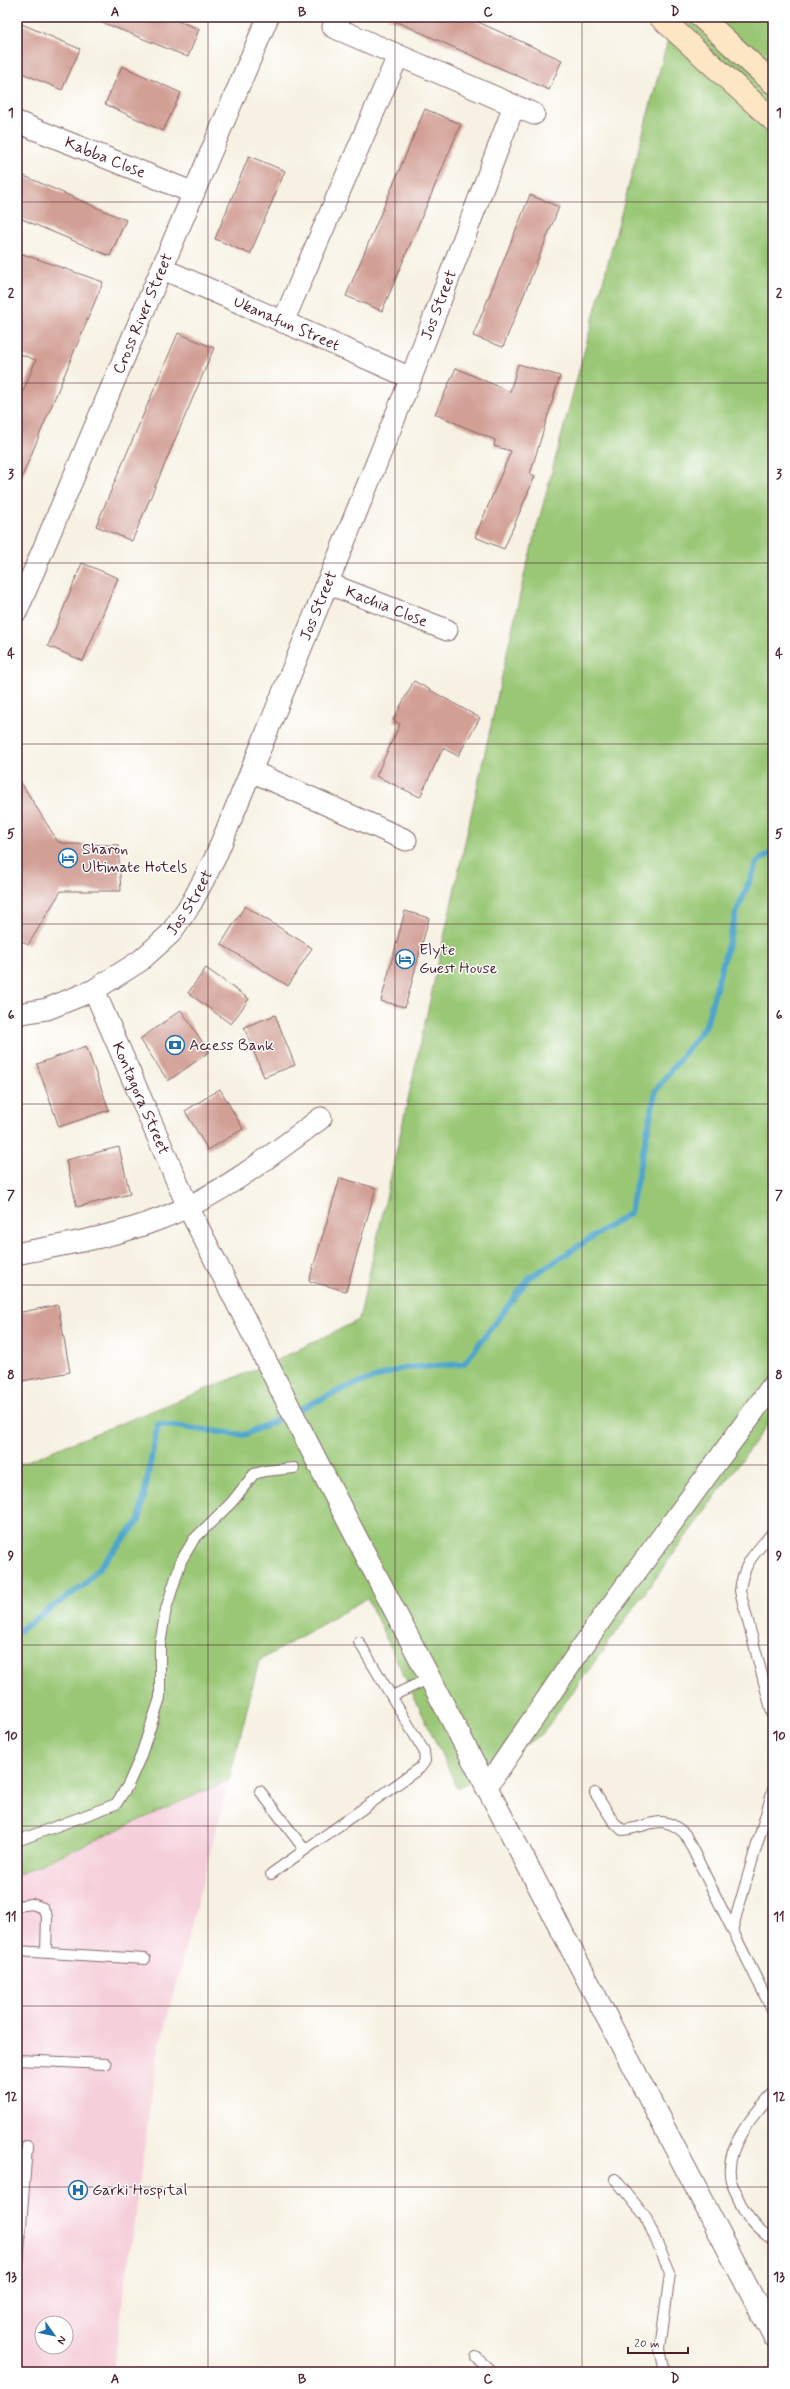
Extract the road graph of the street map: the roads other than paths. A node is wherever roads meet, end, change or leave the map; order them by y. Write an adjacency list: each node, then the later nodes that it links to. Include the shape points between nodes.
1 (268, 17): 11 (street, Cross River Street)
2 (660, 17): 9 (street)
3 (701, 17): 6 (street)
4 (333, 26): 5 (street)
5 (398, 56): 7 (street); 13 (street)
6 (773, 83)
7 (514, 106): 8 (street); 14 (street, Jos Street)
8 (534, 114)
9 (771, 118)
10 (17, 122): 11 (street, Kabba Close)
11 (194, 193): 12 (street, Cross River Street)
12 (163, 269): 13 (street, Ukanafun Street); 16 (street, Cross River Street)
13 (283, 322): 14 (street, Ukanafun Street)
14 (411, 378): 15 (street, Jos Street)
15 (327, 583): 17 (street, Kachia Close); 18 (street, Jos Street)
16 (17, 610)
17 (447, 630)
18 (252, 771): 19 (street); 20 (street, Jos Street, via 212,864 192,902 170,934 140,961)
19 (406, 840)
20 (94, 990): 21 (street, Jos Street, via 47,1009); 23 (street, Kontagora Street)
21 (17, 1014)
22 (321, 1118): 23 (street, via 265,1160)
23 (188, 1207): 24 (street, via 130,1229); 29 (street, Kontagora Street)
24 (20, 1253)
25 (773, 1385): 32 (street, via 600,1621)
26 (294, 1468): 36 (lane, via 254,1474 231,1503 194,1539 181,1561 166,1609 160,1644 160,1698 140,1758 116,1804)
27 (773, 1532): 31 (lane, via 748,1562 742,1574 740,1591)
28 (359, 1642): 30 (lane)
29 (430, 1678): 30 (lane); 32 (street, Kontagora Street)
30 (392, 1696): 37 (lane, via 424,1752 425,1760 420,1768)
31 (773, 1716)
32 (486, 1788): 53 (street, Kontagora Street)
33 (773, 1790): 40 (lane)
34 (260, 1791): 37 (lane)
35 (595, 1793): 40 (lane, via 622,1830 657,1821 674,1824 685,1834)
36 (17, 1841)
37 (304, 1849): 38 (lane)
38 (270, 1874)
39 (17, 1906): 42 (lane, via 32,1904 43,1908 47,1917)
40 (732, 1930): 44 (lane)
41 (17, 1951): 42 (lane)
42 (46, 1952): 43 (lane)
43 (145, 1959)
44 (773, 2012)
45 (17, 2060): 46 (lane)
46 (106, 2064)
47 (773, 2093): 51 (lane, via 757,2111 740,2138 732,2156 730,2176 742,2208 753,2223)
48 (27, 2146): 50 (lane)
49 (615, 2179): 56 (lane, via 646,2217 670,2273 660,2349)
50 (20, 2198): 52 (lane)
51 (773, 2240)
52 (17, 2279)
53 (773, 2336)
54 (476, 2357): 55 (lane)
55 (492, 2372)
56 (665, 2372)

